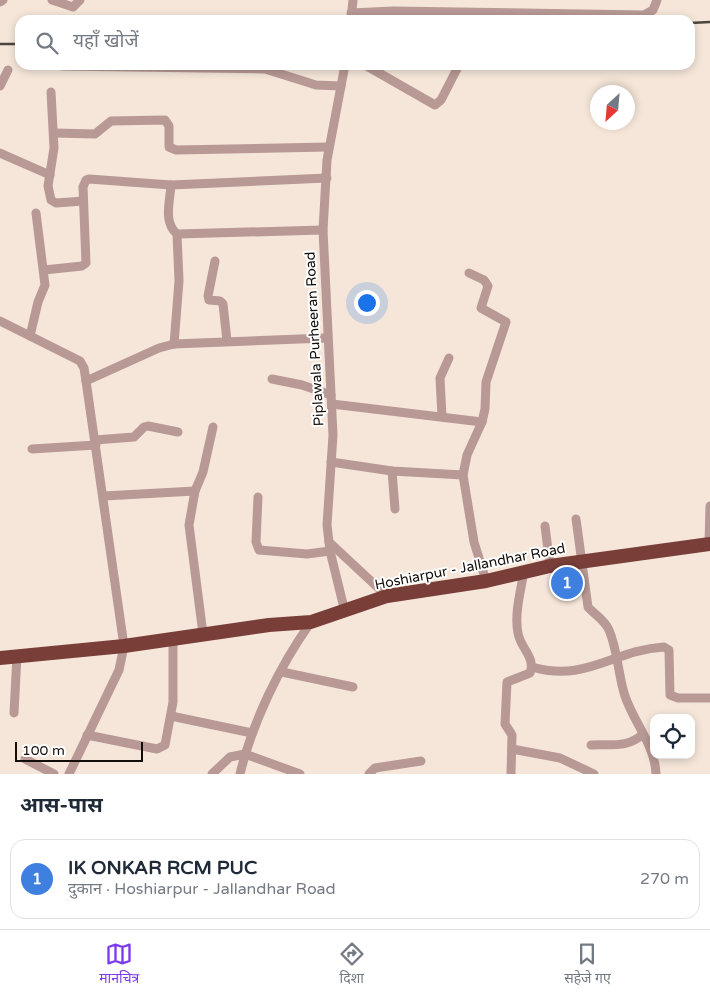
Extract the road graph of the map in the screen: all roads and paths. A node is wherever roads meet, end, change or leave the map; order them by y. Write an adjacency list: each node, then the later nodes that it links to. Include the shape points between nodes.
1 (3, 0): 6 (street)
2 (52, 0): 3 (street, via 73,7)
3 (80, 0)
4 (352, 0): 7 (street)
5 (657, 0): 10 (street, via 653,10)
6 (0, 2)
7 (351, 15)
8 (365, 15): 9 (street, via 393,11)
9 (644, 15)
10 (644, 15)
11 (8, 70): 16 (street)
12 (267, 70): 17 (street, via 316,85)
13 (344, 70): 17 (street, Piplawala Purheeran Road)
14 (374, 70): 15 (street, via 435,105 441,100)
15 (456, 70)
16 (0, 86)
17 (341, 86): 20 (street, Piplawala Purheeran Road)
18 (51, 92): 19 (street)
19 (55, 134): 20 (street, via 99,134 111,121 165,120 170,126 169,147 176,150); 22 (street)
20 (329, 147): 23 (street, Piplawala Purheeran Road)
21 (0, 152): 22 (street)
22 (50, 175): 25 (street, via 51,200 61,204)
23 (327, 178): 24 (street); 27 (street, Piplawala Purheeran Road)
24 (171, 185): 25 (street, via 89,179 84,183); 28 (street, via 168,218 169,225)
25 (83, 201): 30 (street, via 86,263)
26 (36, 213): 30 (street)
27 (323, 230): 28 (street); 34 (street, Piplawala Purheeran Road)
28 (177, 234): 36 (street, via 179,281)
29 (215, 261): 35 (street, via 208,296 210,300 223,304)
30 (44, 270): 33 (street, via 44,289)
31 (469, 273): 42 (street, via 484,280 488,286 481,308 506,322 486,382)
32 (0, 321): 33 (street)
33 (30, 336): 39 (street, via 80,361)
34 (326, 338): 35 (street); 40 (street, Piplawala Purheeran Road)
35 (227, 341): 36 (street)
36 (174, 344): 39 (street)
37 (449, 358): 41 (street, via 440,378)
38 (272, 379): 40 (street, via 302,385)
39 (86, 382): 45 (street)
40 (331, 400): 41 (street); 47 (street, Piplawala Purheeran Road)
41 (442, 417): 42 (street)
42 (482, 422): 49 (street, via 467,455)
43 (214, 427): 50 (street)
44 (178, 432): 45 (street, via 148,426 134,437)
45 (96, 443): 46 (street); 51 (street)
46 (32, 449)
47 (332, 462): 48 (street); 58 (street, Piplawala Purheeran Road, via 328,498)
48 (392, 471): 49 (street); 54 (street)
49 (463, 475): 62 (street, via 474,542)
50 (195, 491): 51 (street); 66 (street, via 189,525)
51 (104, 496): 68 (street)
52 (258, 497): 58 (street, via 256,542 259,550 307,554)
53 (710, 506): 57 (street)
54 (395, 509)
55 (576, 519): 59 (street)
56 (545, 526): 60 (street)
57 (710, 544): 59 (highway, Hoshiarpur - Jallandhar Road)
58 (330, 547): 63 (street); 64 (street, Piplawala Purheeran Road)
59 (582, 562): 60 (highway, Hoshiarpur - Jallandhar Road); 70 (street, via 588,607 608,628)
60 (550, 566): 61 (highway, Hoshiarpur - Jallandhar Road)
61 (524, 571): 62 (highway, Hoshiarpur - Jallandhar Road); 72 (street, via 518,634)
62 (486, 581): 63 (highway, Hoshiarpur - Jallandhar Road)
63 (387, 596): 64 (highway, Hoshiarpur - Jallandhar Road)
64 (345, 612): 65 (highway, Hoshiarpur - Jallandhar Road)
65 (311, 622): 66 (highway, Hoshiarpur - Jallandhar Road); 73 (street)
66 (203, 634): 67 (highway, Hoshiarpur - Jallandhar Road)
67 (174, 640): 68 (highway, Hoshiarpur - Jallandhar Road); 77 (street)
68 (124, 646): 69 (highway, Hoshiarpur - Jallandhar Road); 80 (street, via 119,670)
69 (17, 655): 71 (highway, Hoshiarpur - Jallandhar Road); 76 (street)
70 (617, 656): 72 (street, via 573,672 558,673); 75 (street, via 667,648 670,695); 79 (street, via 625,697)
71 (0, 658)
72 (532, 667): 82 (street, via 530,672 507,682 505,688 505,724 511,732)
73 (282, 672): 74 (street); 78 (street)
74 (353, 687)
75 (710, 698)
76 (14, 713)
77 (171, 716): 78 (street); 80 (street, via 165,745 158,749)
78 (252, 733): 83 (street)
79 (643, 734): 81 (street, via 626,744); 94 (street)
80 (87, 735): 87 (street)
81 (591, 745)
82 (512, 749): 92 (street); 93 (street, via 560,758)
83 (245, 754): 88 (street, via 230,757); 89 (street); 90 (street)
84 (25, 759): 86 (street)
85 (421, 761): 91 (street, via 375,768)
86 (54, 774)
87 (69, 774)
88 (212, 774)
89 (240, 774)
90 (300, 774)
91 (369, 774)
92 (511, 774)
93 (594, 774)
94 (656, 774)

